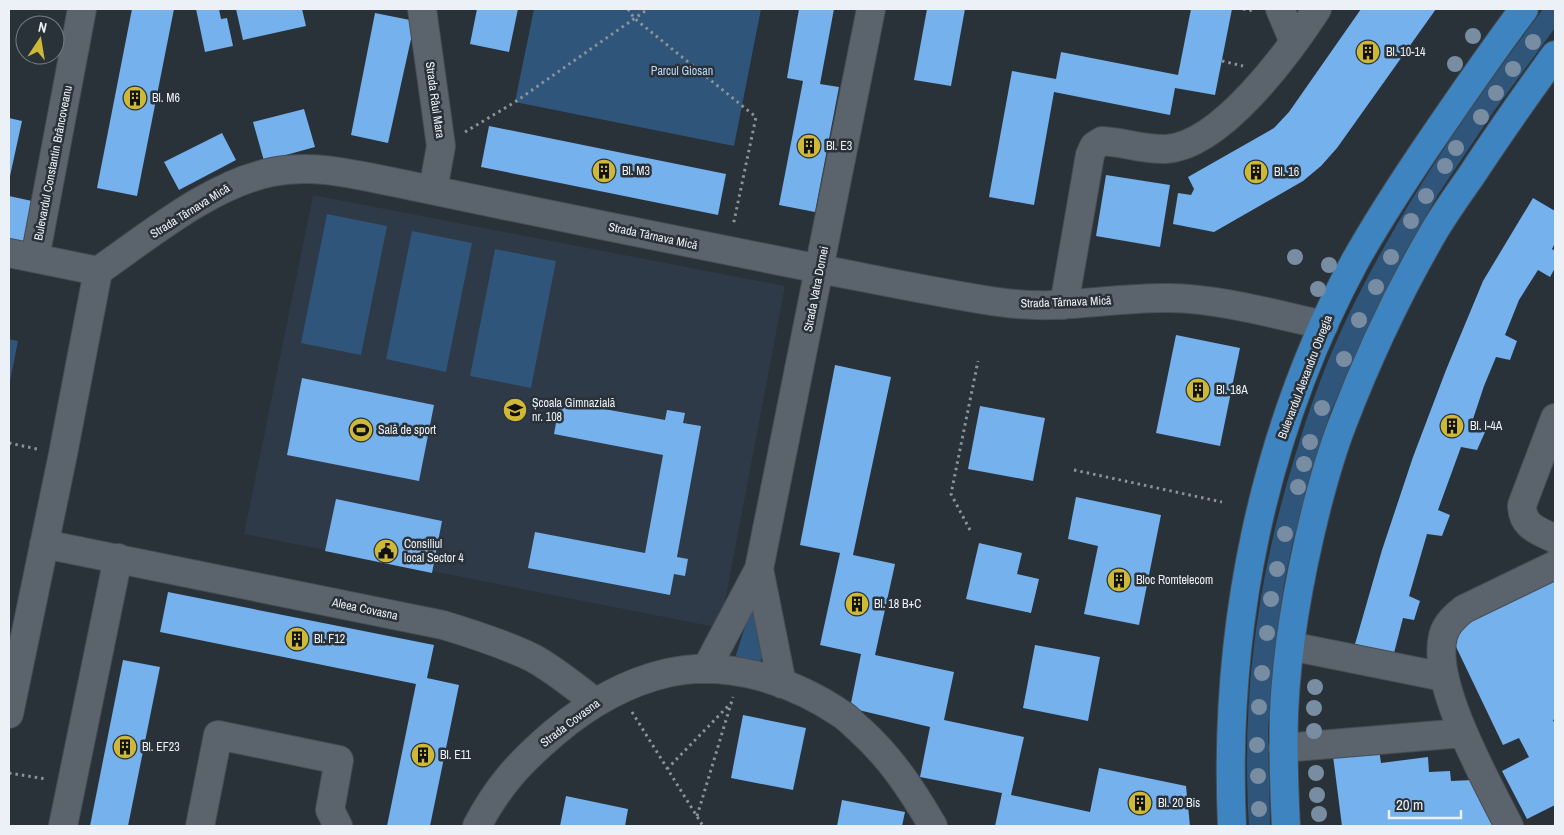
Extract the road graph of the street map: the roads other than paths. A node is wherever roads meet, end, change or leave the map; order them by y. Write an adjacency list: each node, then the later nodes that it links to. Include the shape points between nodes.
1 (82, 9): 10 (street, Bulevardul Constantin Brâncoveanu)
2 (422, 9): 9 (street, Strada Râul Mara, via 441,146)
3 (871, 9): 11 (street, Strada Vatra Dornei)
4 (1280, 9): 7 (street)
5 (1317, 9): 7 (street)
6 (1524, 9): 14 (main road, Bulevardul Alexandru Obregia, via 1389,203)
7 (1294, 42): 13 (street, via 1248,99 1191,143 1167,149 1102,141 1094,146)
8 (1555, 55): 21 (main road, via 1437,226 1376,343 1324,478 1303,567)
9 (433, 190): 11 (street, Strada Târnava Mică); 12 (street, Strada Târnava Mică, via 316,168 262,174 218,191)
10 (22, 256): 12 (street)
11 (820, 269): 13 (street, Strada Târnava Mică, via 991,301 1026,305); 20 (street, Strada Vatra Dornei)
12 (98, 271): 17 (street)
13 (1064, 304): 14 (street, Strada Târnava Mică, via 1145,298 1191,299)
14 (1324, 325): 34 (main road, Bulevardul Alexandru Obregia, via 1289,411 1251,556 1234,680 1230,749)
15 (1555, 418): 16 (street, via 1522,505 1524,521)
16 (1555, 539)
17 (44, 544): 18 (street, Aleea Covasna); 26 (street)
18 (118, 558): 25 (street, Aleea Covasna, via 443,625 534,659); 29 (street)
19 (1555, 565): 23 (street, via 1464,609 1452,618 1443,636 1441,663)
20 (759, 568): 22 (street, Strada Vatra Dornei); 24 (street, Strada Vatra Dornei)
21 (1290, 646): 23 (street); 28 (main road)
22 (706, 669): 24 (street, Strada Covasna, via 741,673); 25 (street, Strada Covasna, via 666,673)
23 (1444, 677): 27 (street)
24 (782, 684): 33 (street, Strada Covasna, via 813,697 844,716 878,746 913,791)
25 (607, 696): 32 (street, Strada Covasna, via 567,722 508,776)
26 (9, 714)
27 (1464, 733): 28 (street); 36 (street)
28 (1283, 748): 35 (main road)
29 (63, 826)
30 (200, 826): 31 (street, via 218,735 339,760 330,810)
31 (338, 826)
32 (477, 826)
33 (933, 826)
34 (1232, 826)
35 (1286, 826)
36 (1509, 826)

